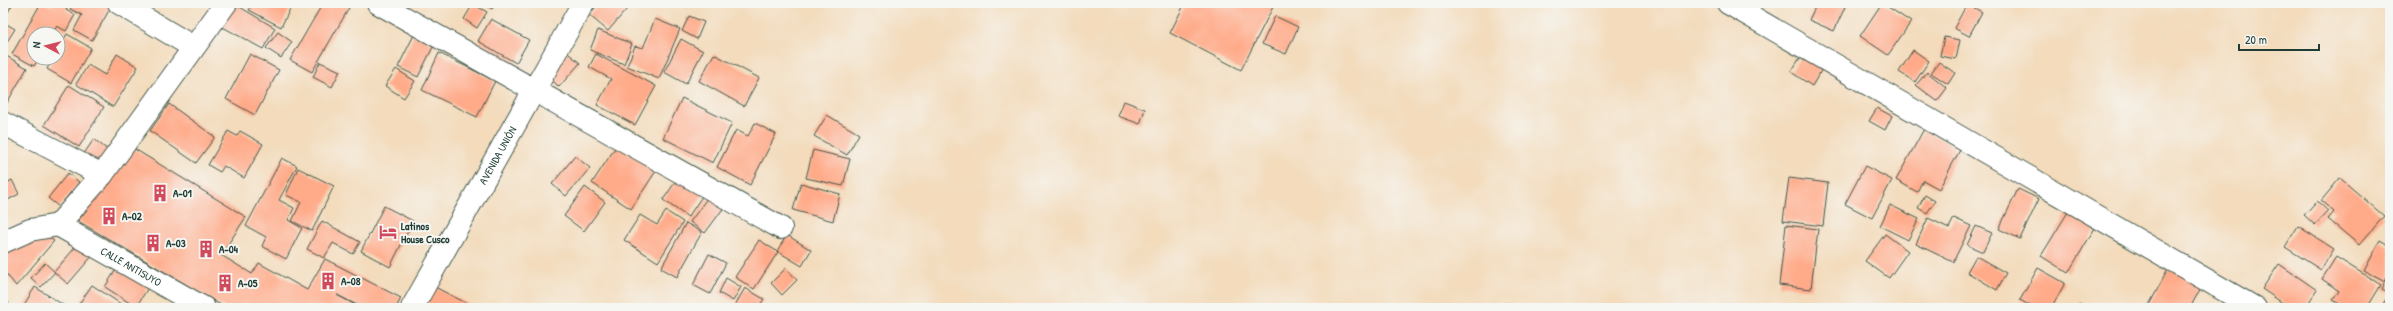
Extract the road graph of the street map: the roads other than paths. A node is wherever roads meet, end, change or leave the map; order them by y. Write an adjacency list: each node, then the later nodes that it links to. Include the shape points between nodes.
1 (119, 3): 6 (street)
2 (226, 3): 6 (street)
3 (378, 3): 7 (street)
4 (583, 3): 7 (street, AVENIDA UNIÓN)
5 (1728, 3): 15 (street)
6 (193, 47): 9 (street)
7 (534, 89): 11 (street); 14 (street, AVENIDA UNIÓN)
8 (3, 123): 9 (street)
9 (102, 175): 10 (street)
10 (58, 225): 12 (street, via 30,230); 13 (street, CALLE ANTISUYO)
11 (781, 228)
12 (3, 242)
13 (204, 308)
14 (412, 308)
15 (2255, 308)

